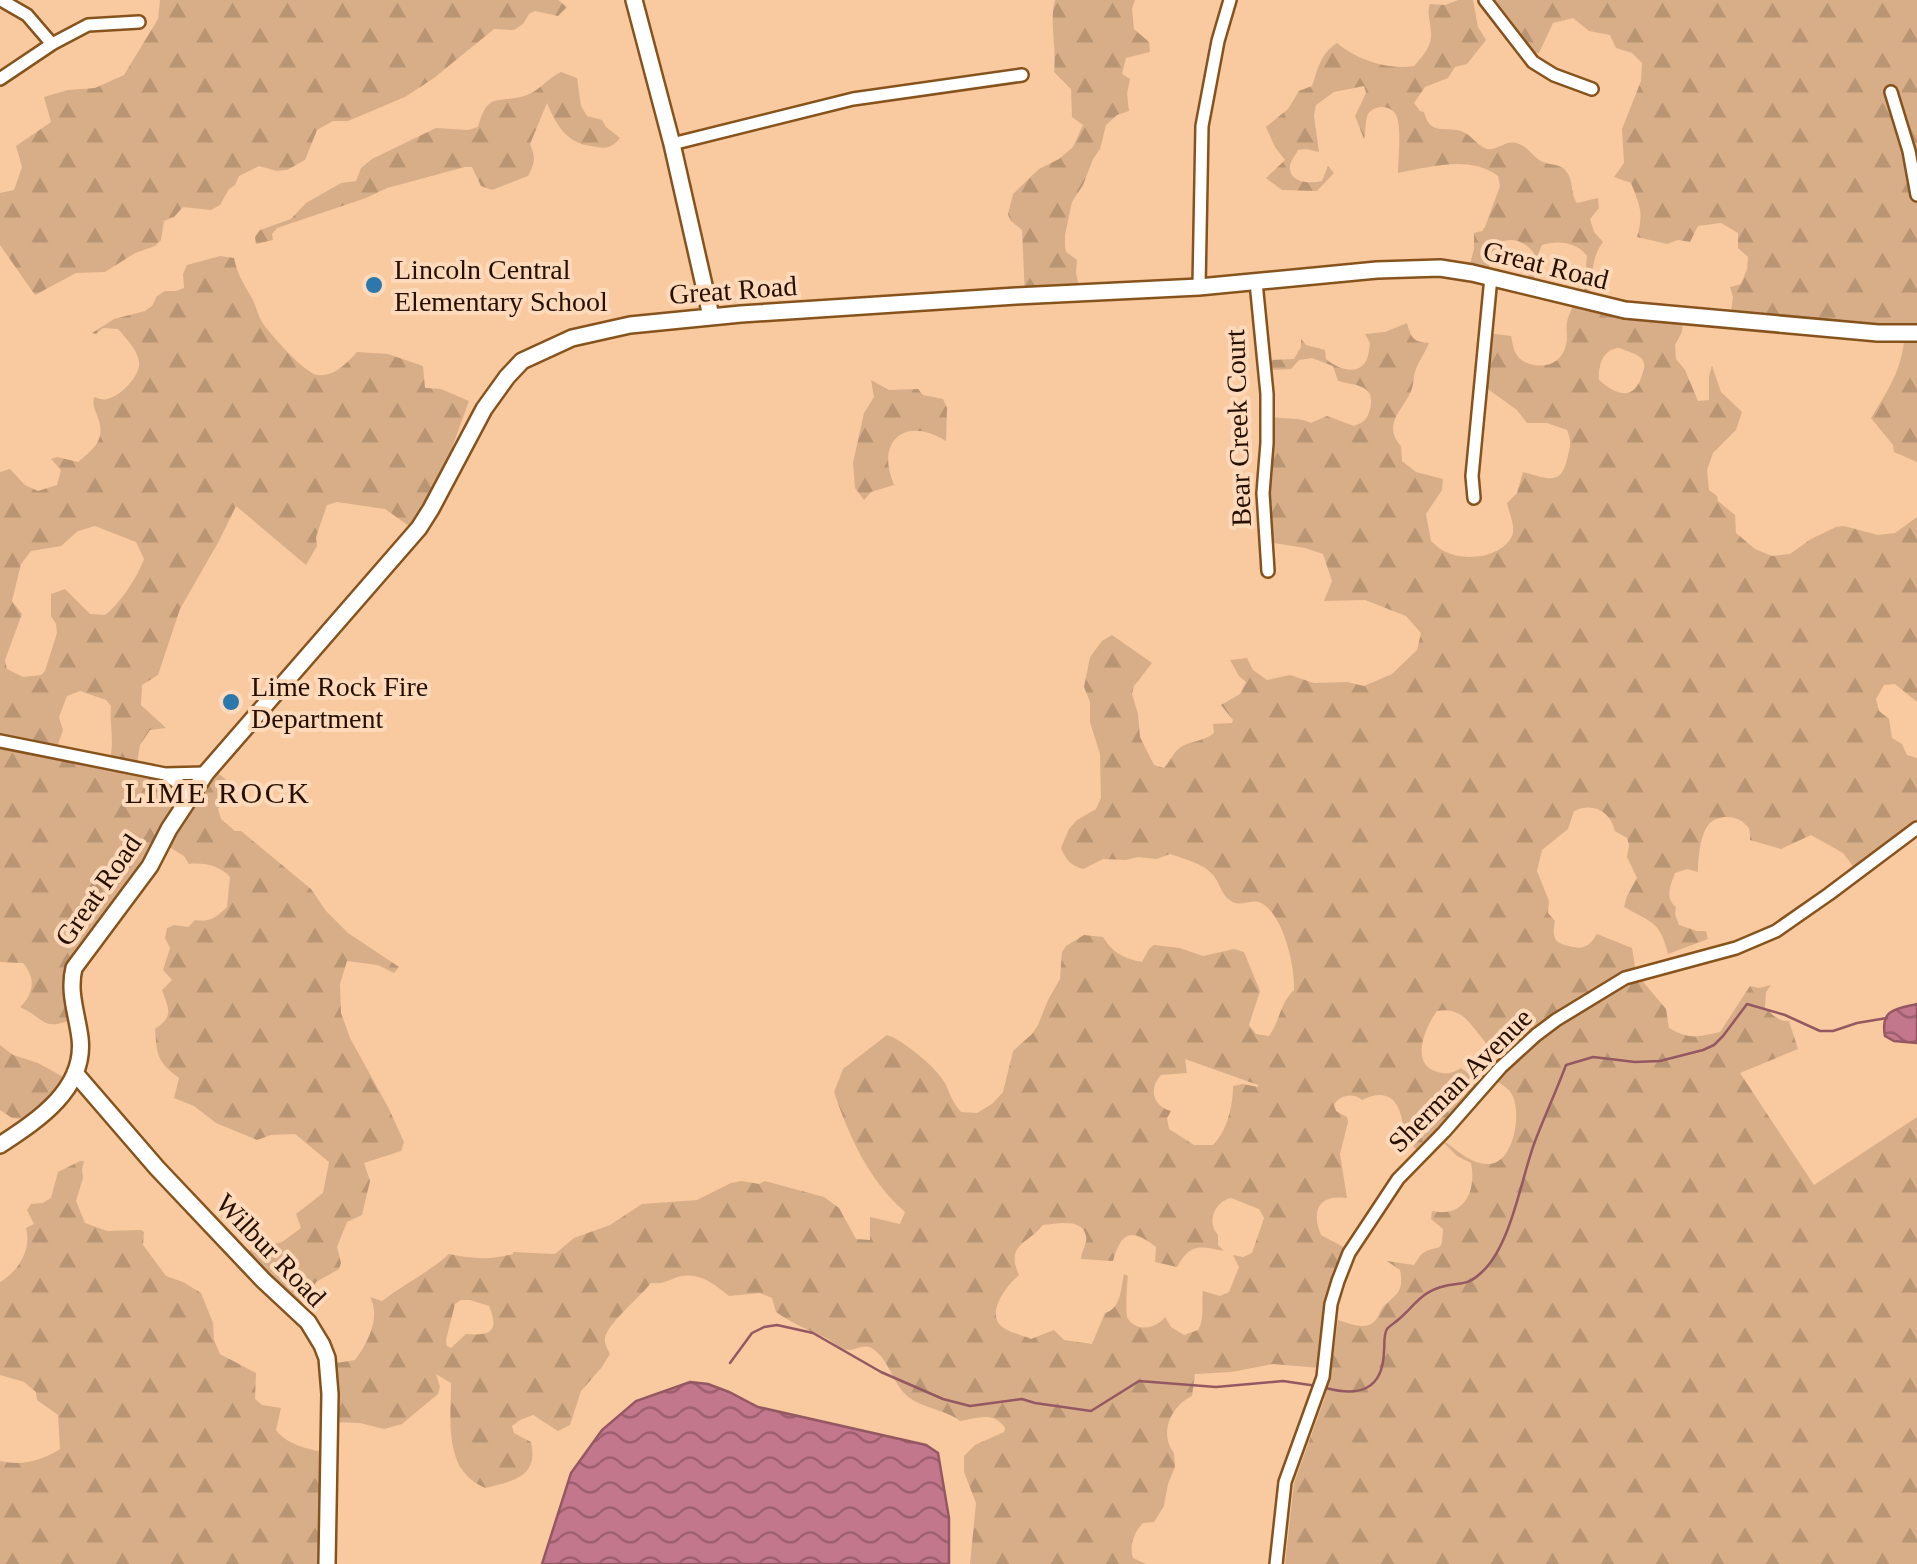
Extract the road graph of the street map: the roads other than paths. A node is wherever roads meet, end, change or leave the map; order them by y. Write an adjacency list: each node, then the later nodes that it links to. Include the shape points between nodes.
1 (1, 0): 6 (street, via 27,15)
2 (634, 0): 11 (street)
3 (1230, 0): 15 (street, via 1202,126)
4 (1485, 0): 9 (street, via 1533,62)
5 (139, 22): 6 (street, via 88,25)
6 (52, 44): 8 (street)
7 (1022, 75): 11 (street, via 852,99)
8 (0, 79)
9 (1592, 89)
10 (1891, 92): 12 (street)
11 (672, 144): 16 (street)
12 (1917, 195)
13 (1490, 278): 14 (street, Great Road, via 1418,268); 17 (street, Great Road, via 1626,310); 18 (street)
14 (1256, 282): 15 (street, Great Road); 19 (street, Bear Creek Court, via 1267,394)
15 (1199, 287): 16 (street, Great Road)
16 (711, 316): 21 (street, Great Road, via 605,329 522,361 484,409 419,528)
17 (1917, 333)
18 (1474, 498)
19 (1268, 571)
20 (0, 741): 22 (street)
21 (206, 772): 22 (street); 23 (street, Great Road)
22 (165, 774): 23 (street)
23 (192, 793): 25 (street, Great Road, via 150,866 74,968 81,1052)
24 (1917, 828): 28 (street, Sherman Avenue, via 1776,931 1625,978 1556,1020 1501,1067 1398,1178 1338,1281 1323,1377 1285,1482)
25 (75, 1073): 26 (street, via 53,1106); 27 (street, Wilbur Road, via 157,1168 308,1322 322,1346 330,1394)
26 (0, 1145)
27 (327, 1564)
28 (1276, 1564)

